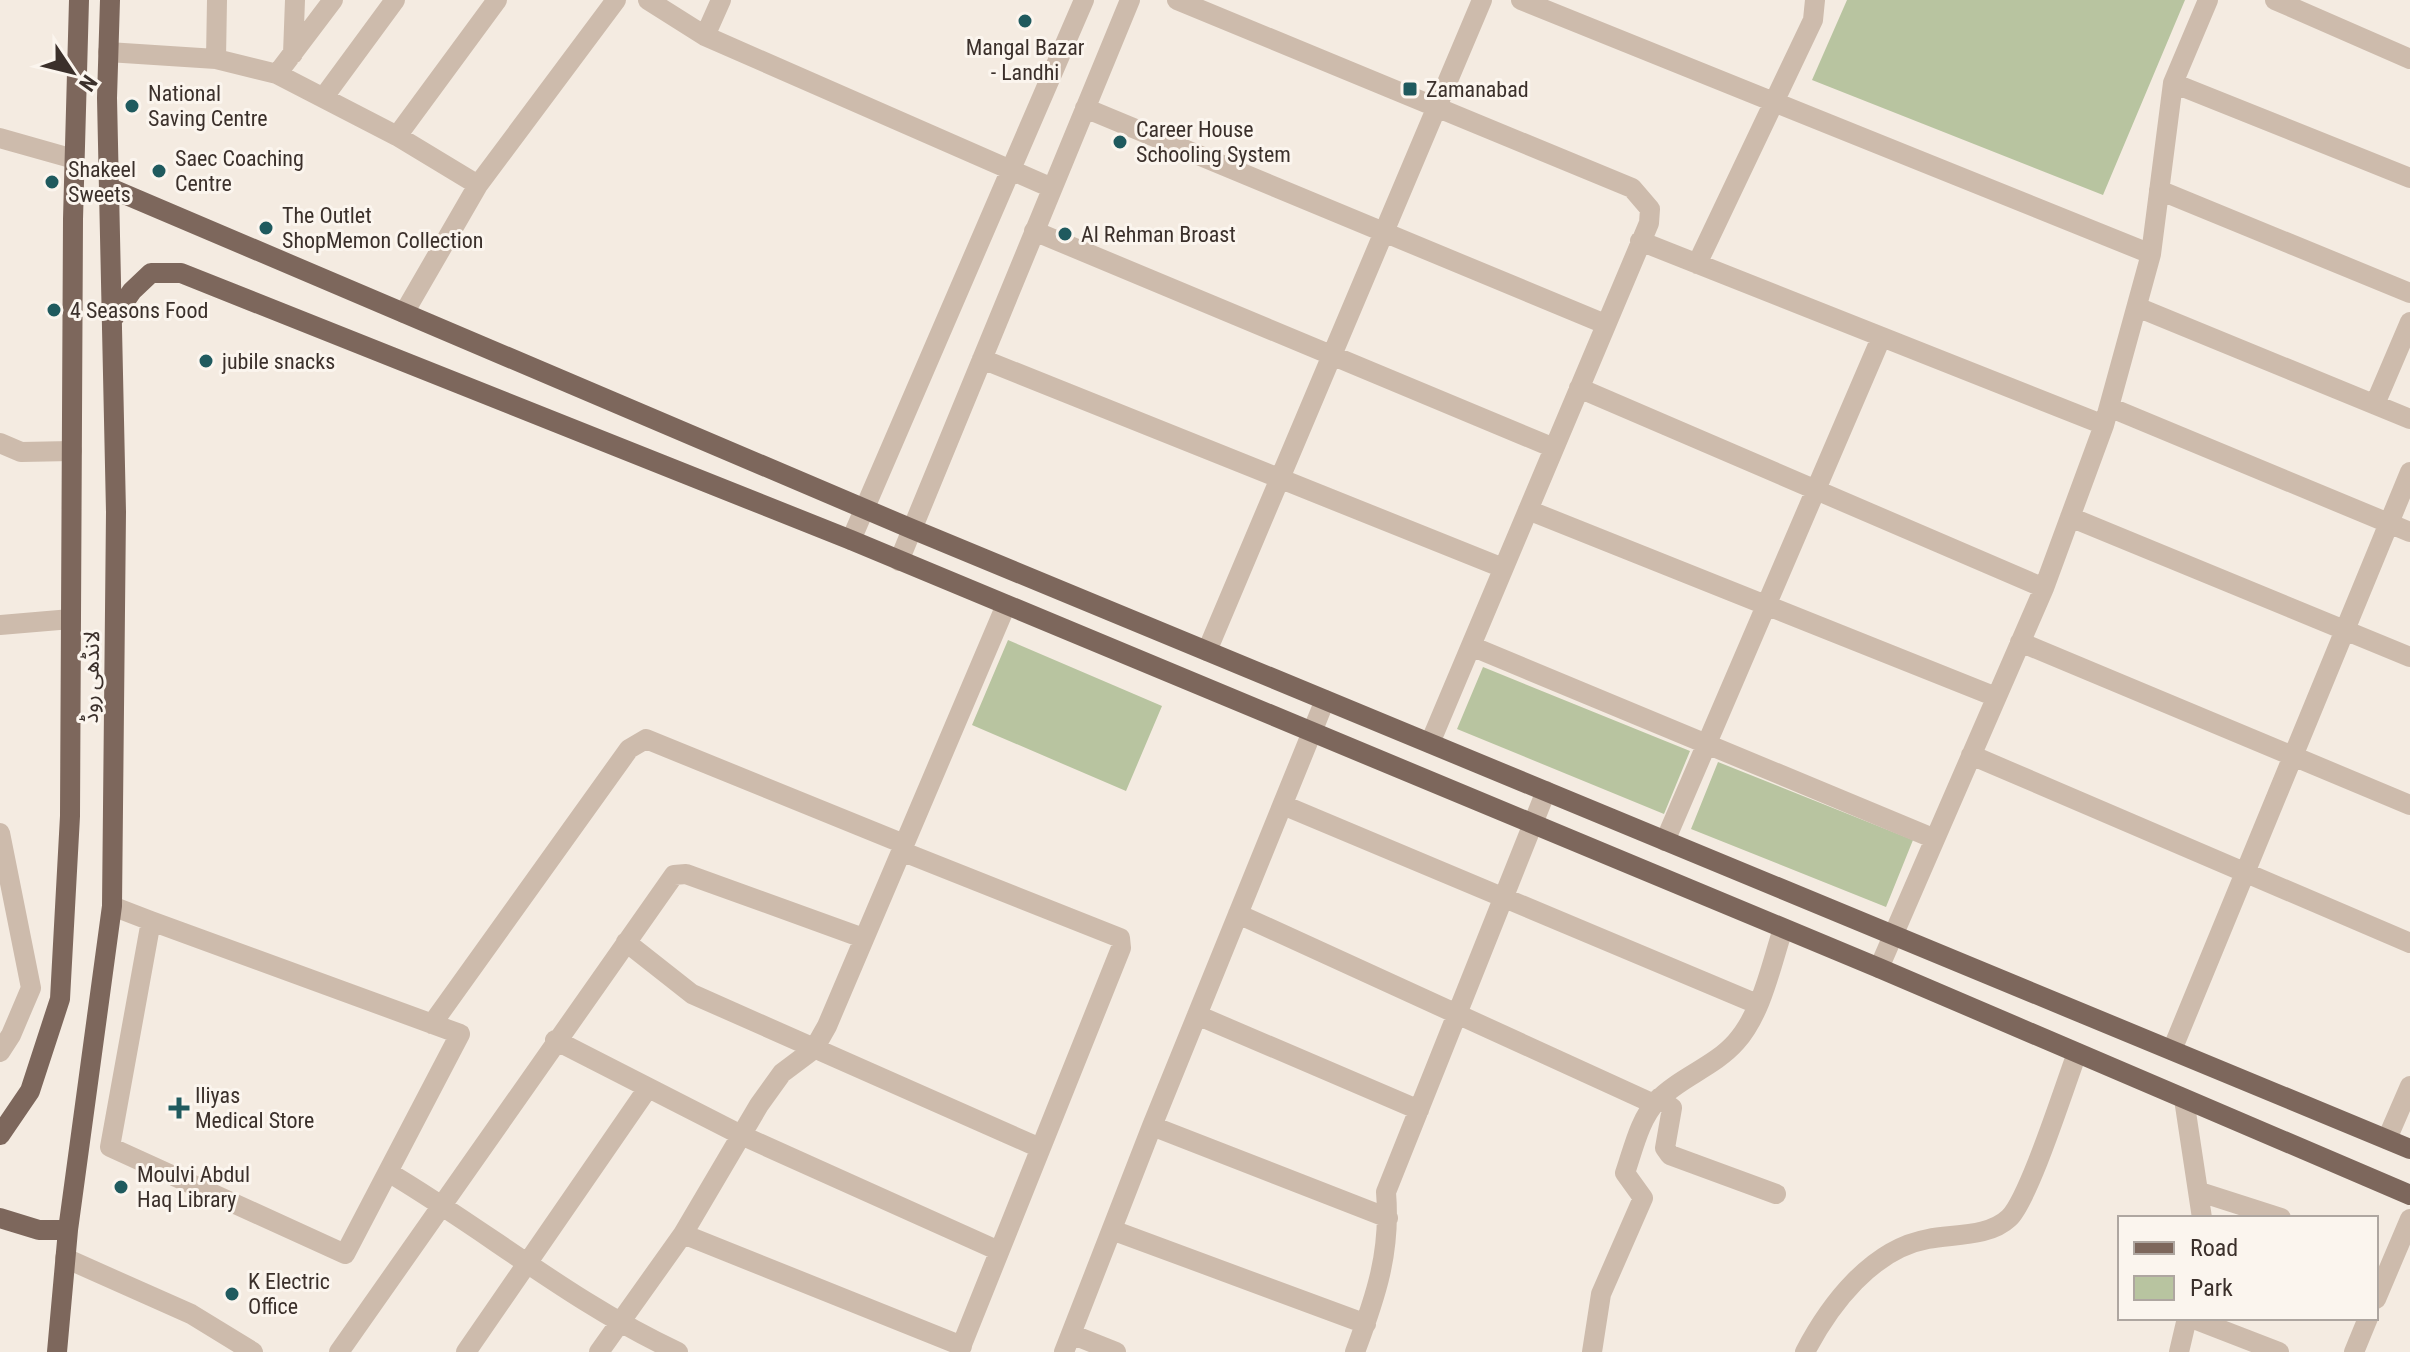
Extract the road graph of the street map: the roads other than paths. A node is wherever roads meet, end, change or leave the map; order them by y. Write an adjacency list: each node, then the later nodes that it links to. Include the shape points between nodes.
1 (79, 0): 32 (main road, لانڈھی روڈ)
2 (110, 0): 20 (main road, لانڈھی روڈ)
3 (217, 0): 22 (street)
4 (295, 0): 21 (street)
5 (333, 0): 21 (street)
6 (395, 0): 26 (street)
7 (497, 0): 30 (street)
8 (616, 0): 35 (street)
9 (648, 0): 19 (street)
10 (721, 0): 19 (street)
11 (1084, 0): 33 (street)
12 (1130, 0): 29 (street)
13 (1177, 0): 28 (street)
14 (1482, 0): 28 (street)
15 (1521, 0): 27 (street)
16 (1815, 0): 27 (street, via 1813,20)
17 (2208, 0): 25 (street)
18 (2275, 0): 23 (street)
19 (705, 36): 33 (street)
20 (108, 52): 22 (street); 36 (main road, لانڈھی روڈ)
21 (293, 54): 24 (street)
22 (216, 59): 24 (street)
23 (2410, 59)
24 (277, 74): 26 (street)
25 (2173, 83): 34 (street); 38 (street)
26 (323, 98): 30 (street)
27 (1771, 102): 42 (street); 43 (street)
28 (1438, 107): 40 (street); 41 (street, via 1632,188 1650,209)
29 (1085, 108): 37 (street); 40 (street)
30 (397, 136): 35 (street)
31 (0, 138): 32 (street)
32 (74, 159): 59 (main road, لانڈھی روڈ)
33 (1011, 171): 37 (street); 63 (street)
34 (2410, 178)
35 (478, 185): 46 (street)
36 (110, 188): 46 (main road); 47 (main road, لانڈھی روڈ)
37 (1052, 188): 39 (street)
38 (2159, 190): 42 (street); 44 (street)
39 (1034, 231): 51 (street); 52 (street)
40 (1384, 233): 49 (street); 51 (street)
41 (1640, 241): 43 (street); 49 (street)
42 (2151, 254): 45 (street)
43 (1697, 264): 50 (street)
44 (2410, 293)
45 (2137, 307): 54 (street); 55 (street)
46 (404, 313): 63 (main road)
47 (112, 320): 69 (main road, via 151,273 181,273); 99 (main road, لانڈھی روڈ)
48 (2410, 322): 54 (street)
49 (1605, 324): 53 (street)
50 (1881, 338): 55 (street); 62 (street)
51 (1331, 357): 58 (street); 61 (street)
52 (982, 359): 61 (street); 67 (street)
53 (1579, 388): 58 (street); 62 (street)
54 (2375, 404): 56 (street)
55 (2107, 416): 65 (street); 66 (street)
56 (2410, 419)
57 (0, 443): 59 (street, via 21,452)
58 (1554, 448): 64 (street)
59 (72, 451): 75 (main road, لانڈھی روڈ)
60 (2410, 472): 66 (street)
61 (1281, 480): 71 (street); 80 (street)
62 (1816, 490): 72 (street); 74 (street)
63 (867, 509): 67 (main road); 69 (street)
64 (1528, 510): 71 (street); 74 (street)
65 (2070, 517): 72 (street); 77 (street)
66 (2389, 524): 68 (street); 77 (street)
67 (912, 529): 70 (street); 80 (main road)
68 (2410, 532)
69 (851, 540): 70 (main road)
70 (899, 561): 73 (main road)
71 (1503, 568): 79 (street)
72 (2044, 588): 78 (street)
73 (1006, 605): 84 (main road); 96 (street)
74 (1767, 605): 82 (street); 86 (street)
75 (71, 619): 76 (street); 123 (main road, لانڈھی روڈ, via 70,816 60,999 30,1091)
76 (0, 625)
77 (2346, 630): 81 (street); 88 (street)
78 (2020, 642): 82 (street); 88 (street)
79 (1471, 646): 85 (street); 86 (street)
80 (1207, 651): 83 (main road)
81 (2410, 657)
82 (1996, 697): 87 (street)
83 (1325, 700): 84 (street); 85 (main road)
84 (1312, 733): 90 (street); 92 (main road)
85 (1430, 743): 89 (main road)
86 (1706, 746): 94 (street); 95 (street)
87 (1971, 755): 94 (street); 97 (street)
88 (2295, 757): 91 (street); 97 (street)
89 (1546, 791): 92 (street); 95 (main road)
90 (1283, 805): 98 (street); 100 (street)
91 (2410, 805)
92 (1532, 826): 98 (street); 102 (main road)
93 (0, 833): 115 (street, via 31,988)
94 (1935, 839): 103 (street)
95 (1665, 841): 103 (main road)
96 (902, 848): 104 (street); 111 (street, via 646,739 629,749); 126 (street, via 1120,938 1121,948)
97 (2247, 874): 106 (street); 114 (street)
98 (1503, 895): 108 (street); 110 (street)
99 (112, 906): 101 (street); 138 (main road, لانڈھی روڈ)
100 (1238, 914): 109 (street); 110 (street)
101 (151, 921): 111 (street); 128 (street, via 110,1147 345,1254)
102 (1783, 929): 107 (main road); 108 (street)
103 (1893, 935): 107 (street); 114 (main road)
104 (863, 938): 105 (street, via 679,874); 113 (street)
105 (626, 942): 112 (street); 113 (street, via 692,994)
106 (2410, 943)
107 (1879, 968): 116 (main road)
108 (1757, 1004): 120 (street, via 1737,1042)
109 (1197, 1015): 121 (street); 122 (street)
110 (1459, 1015): 120 (street); 121 (street)
111 (432, 1024): 128 (street, via 460,1034)
112 (555, 1040): 118 (street); 132 (street)
113 (814, 1049): 124 (street, via 782,1073); 126 (street)
114 (2172, 1050): 125 (main road)
115 (0, 1052)
116 (2077, 1053): 119 (main road); 161 (street, via 2025,1189 2008,1219 1994,1229 1924,1239 1891,1252 1843,1296)
117 (2410, 1086): 125 (street)
118 (648, 1088): 124 (street); 143 (street)
119 (2184, 1099): 129 (street); 131 (main road)
120 (1657, 1101): 130 (street, via 1672,1108 1665,1148 1670,1155); 160 (street, via 1625,1173 1643,1198 1601,1294)
121 (1419, 1110): 136 (street, via 1386,1192)
122 (1152, 1126): 136 (street); 139 (street)
123 (0, 1135)
124 (741, 1135): 140 (street); 141 (street)
125 (2387, 1139): 127 (main road)
126 (1040, 1148): 141 (street)
127 (2410, 1149)
128 (388, 1172): 132 (street)
129 (2200, 1192): 133 (street); 134 (street)
130 (1776, 1194)
131 (2410, 1195)
132 (444, 1205): 143 (street); 154 (street)
133 (2202, 1216)
134 (2275, 1216)
135 (0, 1218): 138 (main road, via 39,1230)
136 (1388, 1218): 149 (street, via 1378,1286)
137 (2410, 1219): 144 (street)
138 (68, 1230): 142 (main road, لانڈھی روڈ)
139 (1112, 1230): 149 (street); 150 (street)
140 (683, 1234): 148 (street); 151 (street)
141 (999, 1251): 151 (street)
142 (65, 1258): 152 (main road, لانڈھی روڈ); 153 (street, via 191,1314)
143 (529, 1265): 148 (street); 155 (street)
144 (2378, 1294)
145 (2188, 1320): 162 (street)
146 (2194, 1320): 163 (street)
147 (2367, 1320): 164 (street)
148 (619, 1324): 156 (street); 157 (street)
149 (1366, 1324): 159 (street)
150 (1068, 1343): 158 (street)
151 (961, 1349)
152 (57, 1352)
153 (253, 1352)
154 (339, 1352)
155 (466, 1352)
156 (599, 1352)
157 (678, 1352)
158 (1116, 1352)
159 (1355, 1352)
160 (1592, 1352)
161 (1805, 1352)
162 (2179, 1352)
163 (2279, 1352)
164 (2354, 1352)

